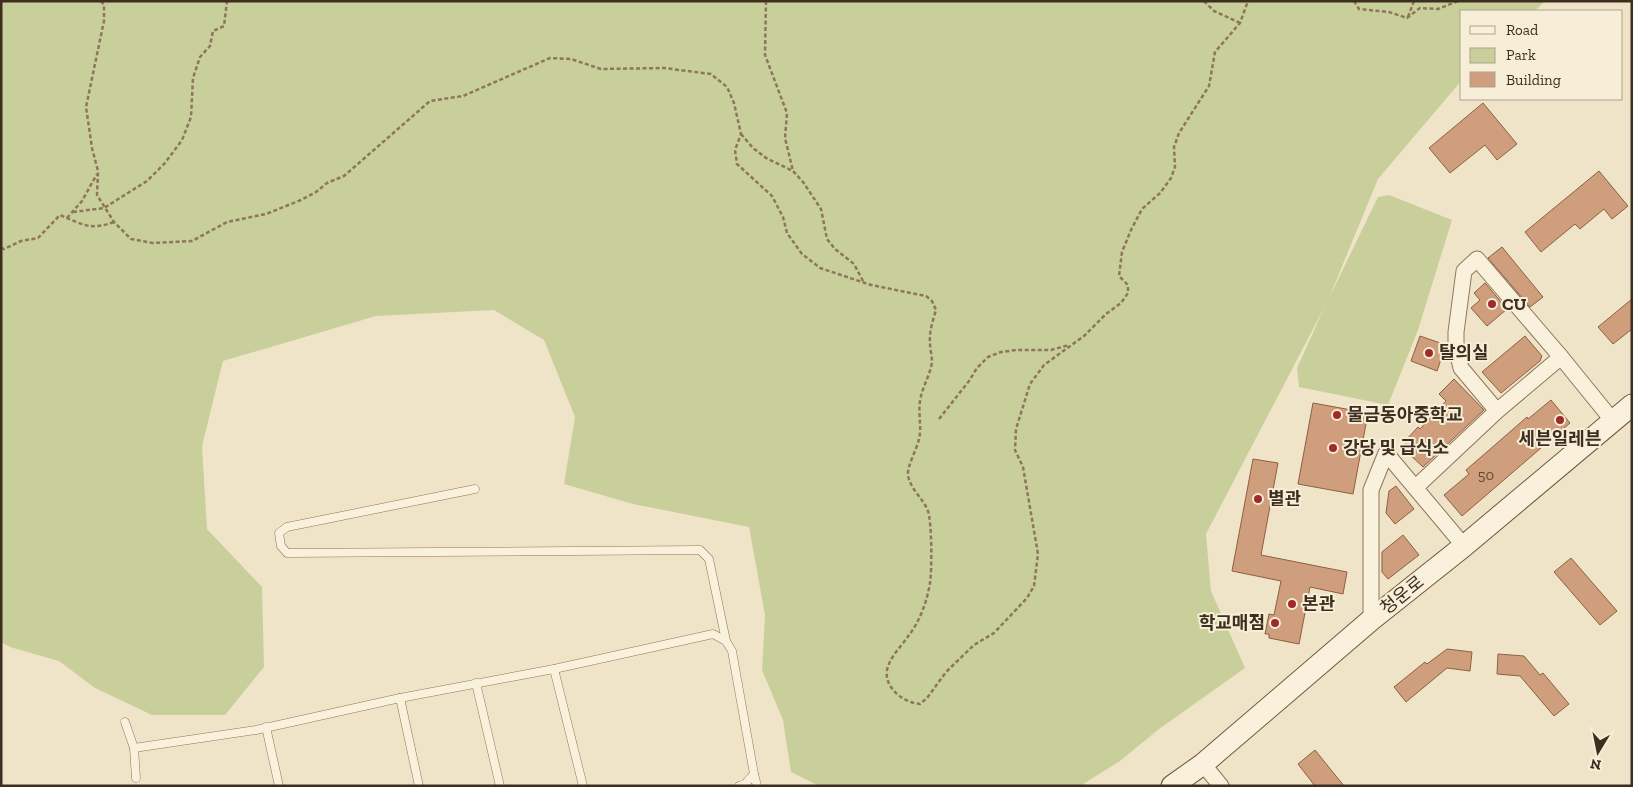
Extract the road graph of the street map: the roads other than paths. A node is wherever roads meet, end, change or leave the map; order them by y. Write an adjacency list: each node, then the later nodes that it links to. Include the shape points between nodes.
1 (1561, 356): 3 (street); 3 (street, via 1478,259 1464,271 1456,348 1461,368); 4 (street)
2 (1632, 404): 4 (street, 청운로)
3 (1497, 411): 5 (street)
4 (1613, 421): 7 (street, 청운로)
5 (1416, 487): 7 (street); 8 (street, via 1386,453 1371,490)
6 (475, 489): 9 (lane, via 287,527 279,533 281,546 287,553 700,550 709,559)
7 (1464, 546): 8 (street, 청운로)
8 (1371, 620): 16 (street, 청운로)
9 (726, 641): 10 (lane, via 713,634); 17 (lane, via 732,651)
10 (554, 669): 11 (lane); 22 (lane)
11 (476, 684): 12 (lane); 21 (lane)
12 (400, 698): 14 (lane); 20 (lane)
13 (125, 722): 15 (lane)
14 (266, 727): 15 (lane); 19 (lane)
15 (134, 748): 18 (lane)
16 (1203, 764): 25 (street, 청운로); 26 (street)
17 (754, 774): 23 (lane); 24 (lane)
18 (136, 778)
19 (279, 786)
20 (419, 786)
21 (500, 786)
22 (583, 786)
23 (739, 786)
24 (756, 786)
25 (1172, 786)
26 (1221, 786)

